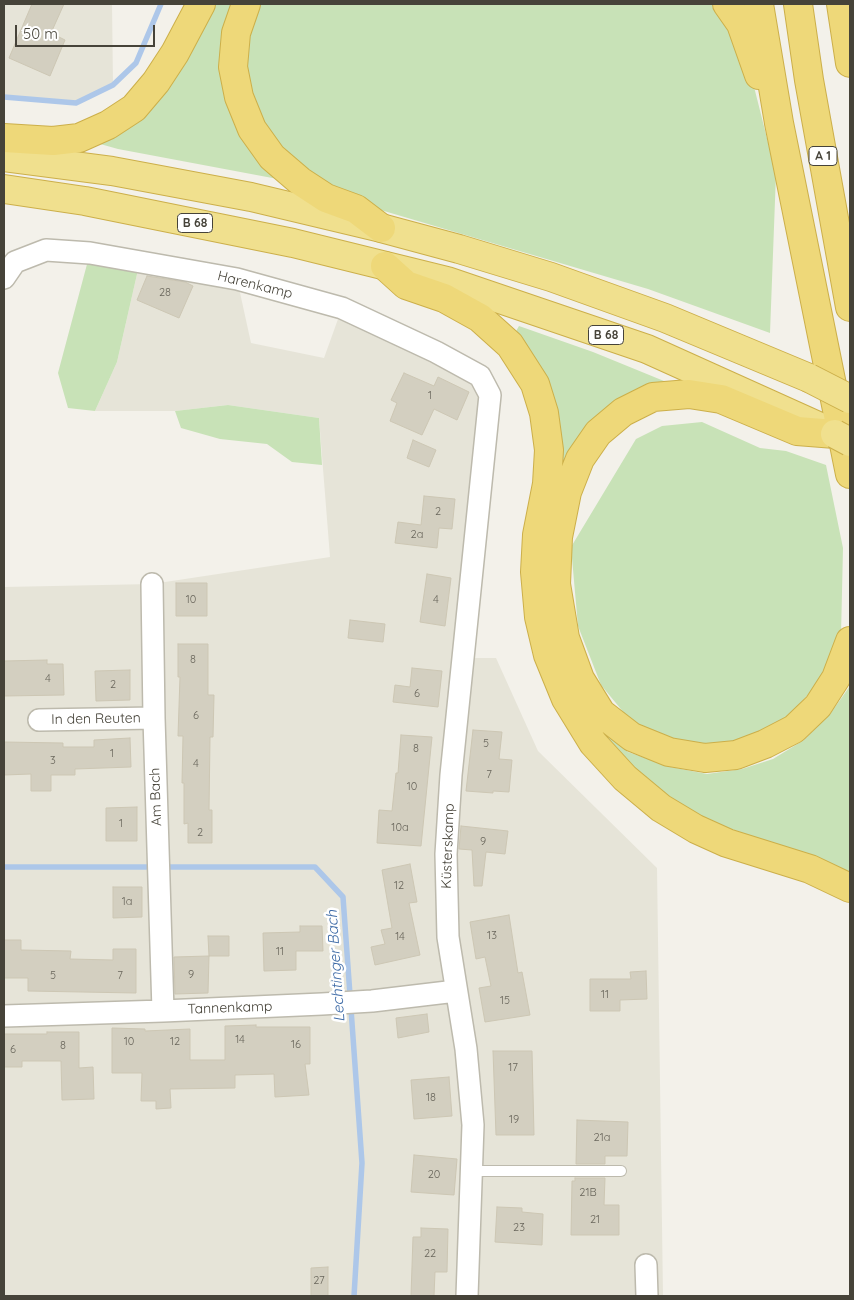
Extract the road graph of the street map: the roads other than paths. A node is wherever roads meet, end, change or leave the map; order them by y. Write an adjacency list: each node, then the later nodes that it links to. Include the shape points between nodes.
1 (201, 4): 9 (highway, via 170,61 134,108 108,125 78,138 53,141)
2 (246, 4): 12 (highway, via 236,33 233,67 239,97 252,129 272,157 300,181 326,198 356,209)
3 (727, 4): 8 (highway, via 741,24)
4 (760, 4): 8 (highway)
5 (798, 4): 15 (highway, A 1)
6 (841, 4): 7 (highway)
7 (850, 63)
8 (779, 123): 19 (highway)
9 (4, 138)
10 (4, 157): 12 (highway, via 112,171 251,197)
11 (4, 189): 13 (highway, B 68, via 85,200 293,243)
12 (381, 228): 17 (highway, bridge, via 551,277 665,318 809,378)
13 (385, 266): 18 (highway, B 68, via 447,281 647,349); 24 (highway, via 406,286 444,298 480,318 510,345 535,384 544,413 549,450 547,484 537,535 535,572 539,617 548,655 566,699 593,743 624,778 661,808 696,829 727,843 810,869)
14 (4, 278): 16 (street, Harenkamp, via 15,262 46,250 90,253 237,278 342,308 480,376)
15 (850, 307)
16 (490, 395): 25 (street, Küsterskamp, via 451,775 446,854 448,937)
17 (850, 399)
18 (835, 434): 21 (highway, via 797,431 721,399 689,394 653,397 623,412 598,433 580,459 567,492 558,537 556,584 565,638 580,680 601,713 632,738 670,752 705,758 736,755 794,728 818,706 836,678)
19 (850, 474)
20 (152, 584): 22 (street, Am Bach)
21 (850, 641)
22 (154, 718): 23 (street, In den Reuten); 26 (street, Am Bach)
23 (39, 720)
24 (850, 888)
25 (456, 991): 26 (street, Tannenkamp, via 372,1001); 28 (street, Küsterskamp, via 466,1049 473,1125)
26 (163, 1011): 27 (street, Tannenkamp)
27 (4, 1016)
28 (471, 1171): 29 (lane); 31 (street, Küsterskamp)
29 (621, 1171)
30 (646, 1265): 32 (street)
31 (467, 1296)
32 (647, 1296)

